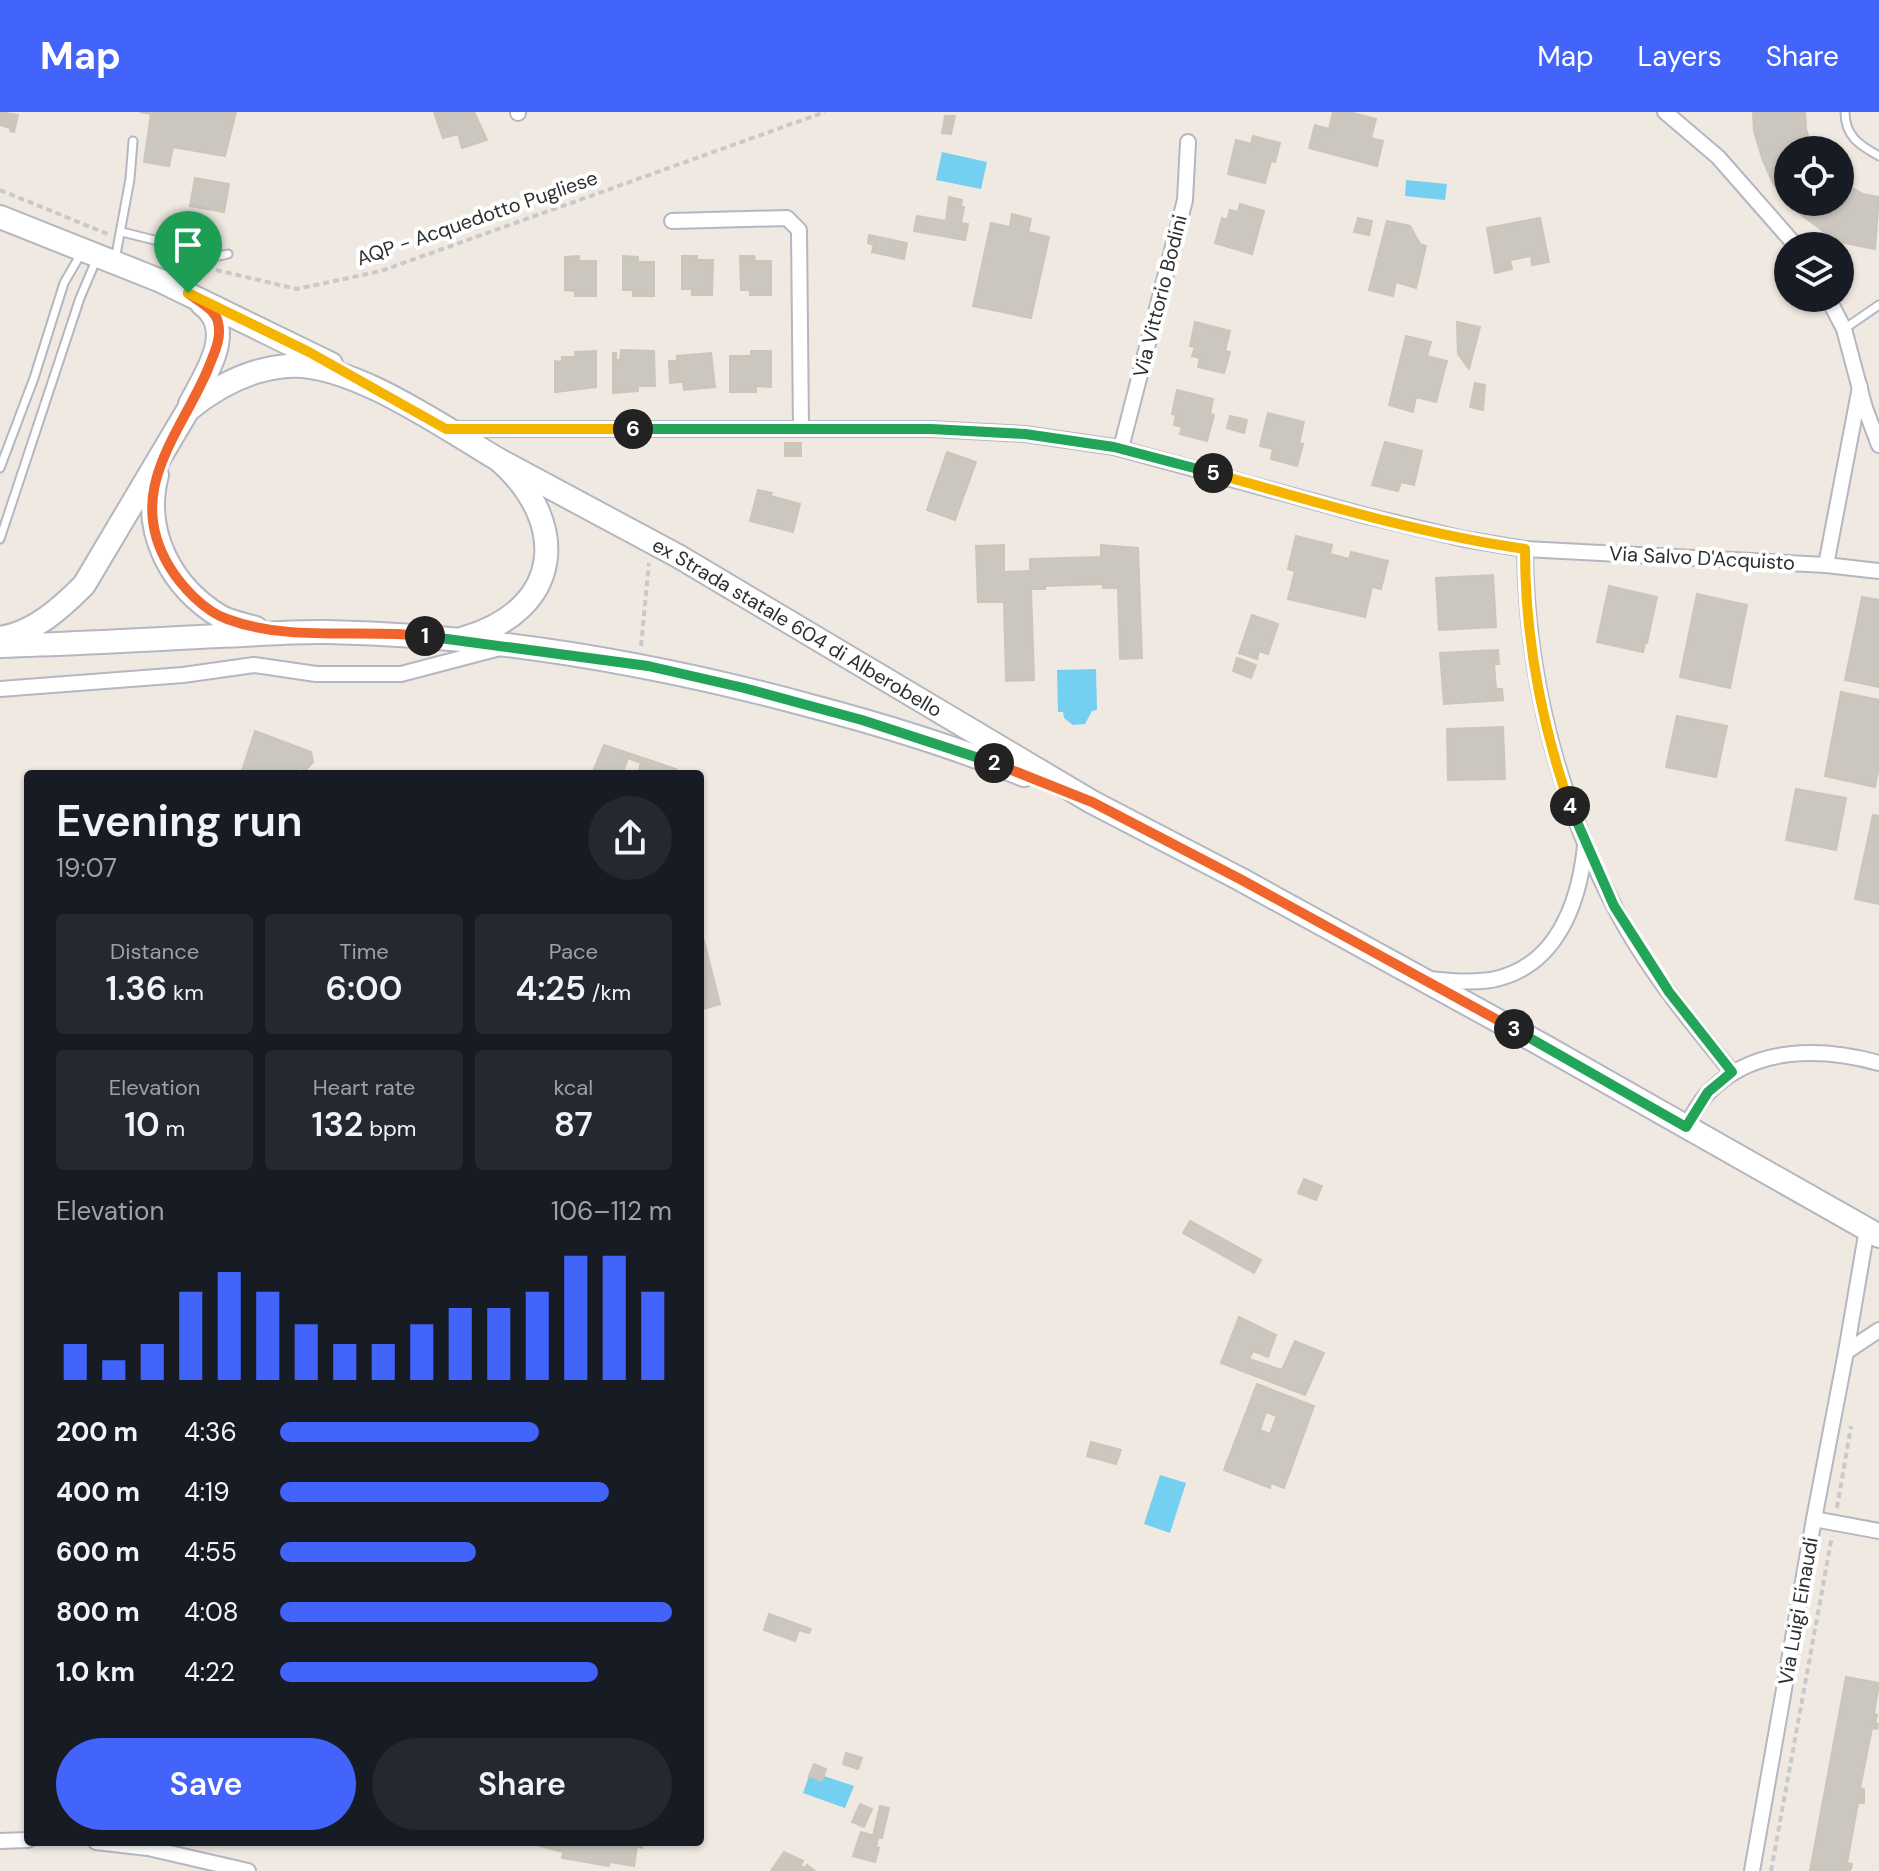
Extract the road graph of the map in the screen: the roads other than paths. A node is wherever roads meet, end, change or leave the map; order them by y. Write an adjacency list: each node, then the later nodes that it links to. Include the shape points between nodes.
1 (1665, 112): 9 (street, via 1718,157)
2 (1845, 112): 5 (lane, via 1845,125 1856,143)
3 (133, 141): 8 (lane)
4 (1188, 142): 22 (street, Via Vittorio Bodini, via 1185,200)
5 (1879, 156)
6 (0, 217): 10 (main road)
7 (672, 221): 20 (street, via 787,218 799,230)
8 (122, 232): 10 (lane); 11 (lane)
9 (1784, 232)
10 (104, 253): 12 (main road); 25 (lane, via 64,283); 26 (lane, via 80,298)
11 (228, 254)
12 (188, 293): 17 (main road); 18 (main road, via 213,312 219,342)
13 (1879, 305): 15 (lane)
14 (1835, 312): 15 (street)
15 (1844, 329): 16 (street)
16 (1860, 387): 21 (street); 28 (street)
17 (377, 389): 18 (main road, via 339,374 290,365 237,378); 19 (main road)
18 (188, 410): 23 (main road)
19 (446, 429): 20 (street, Via Salvo D'Acquisto); 24 (main road)
20 (801, 429): 22 (street, Via Salvo D'Acquisto, via 1025,434)
21 (1879, 445)
22 (1121, 448): 27 (street, Via Salvo D'Acquisto, via 1367,516)
23 (161, 458): 30 (main road, via 154,487 154,528 177,579 223,618); 31 (main road, via 84,585 41,622)
24 (499, 460): 32 (main road, via 531,493 541,517 547,543 544,569 528,603 502,623); 36 (main road, ex Strada statale 604 di Alberobello, via 655,543)
25 (0, 468)
26 (0, 539)
27 (1525, 549): 28 (street, Via Salvo D'Acquisto); 37 (street, via 1529,626 1551,749)
28 (1826, 565): 29 (street, Via Salvo D'Acquisto)
29 (1879, 571)
30 (268, 631): 32 (main road, ex Strada statale 604 di Alberobello); 33 (main road, ex Strada statale 604 di Alberobello)
31 (0, 638)
32 (456, 640): 34 (main road, ex Strada statale 604 di Alberobello)
33 (0, 646)
34 (508, 646): 35 (street, via 401,674 316,674 254,665); 36 (main road, ex Strada statale 604 di Alberobello, via 640,664 744,688 986,759)
35 (0, 689)
36 (1092, 802): 38 (main road, ex Strada statale 604 di Alberobello)
37 (1585, 843): 38 (street, via 1573,907 1541,956 1494,979); 40 (street, via 1641,951)
38 (1420, 978): 41 (main road, ex Strada statale 604 di Alberobello)
39 (1879, 1063): 40 (street, via 1806,1051)
40 (1732, 1072): 41 (street, via 1708,1092)
41 (1686, 1127): 42 (main road, ex Strada statale 604 di Alberobello)
42 (1876, 1232): 44 (street, Via Luigi Einaudi)
43 (1879, 1330): 44 (street)
44 (1846, 1352): 45 (street, Via Luigi Einaudi)
45 (1814, 1519): 46 (street); 51 (street, Via Luigi Einaudi)
46 (1879, 1531)
47 (24, 1840): 48 (street)
48 (0, 1841)
49 (131, 1846): 50 (street)
50 (248, 1871)
51 (1752, 1871)

